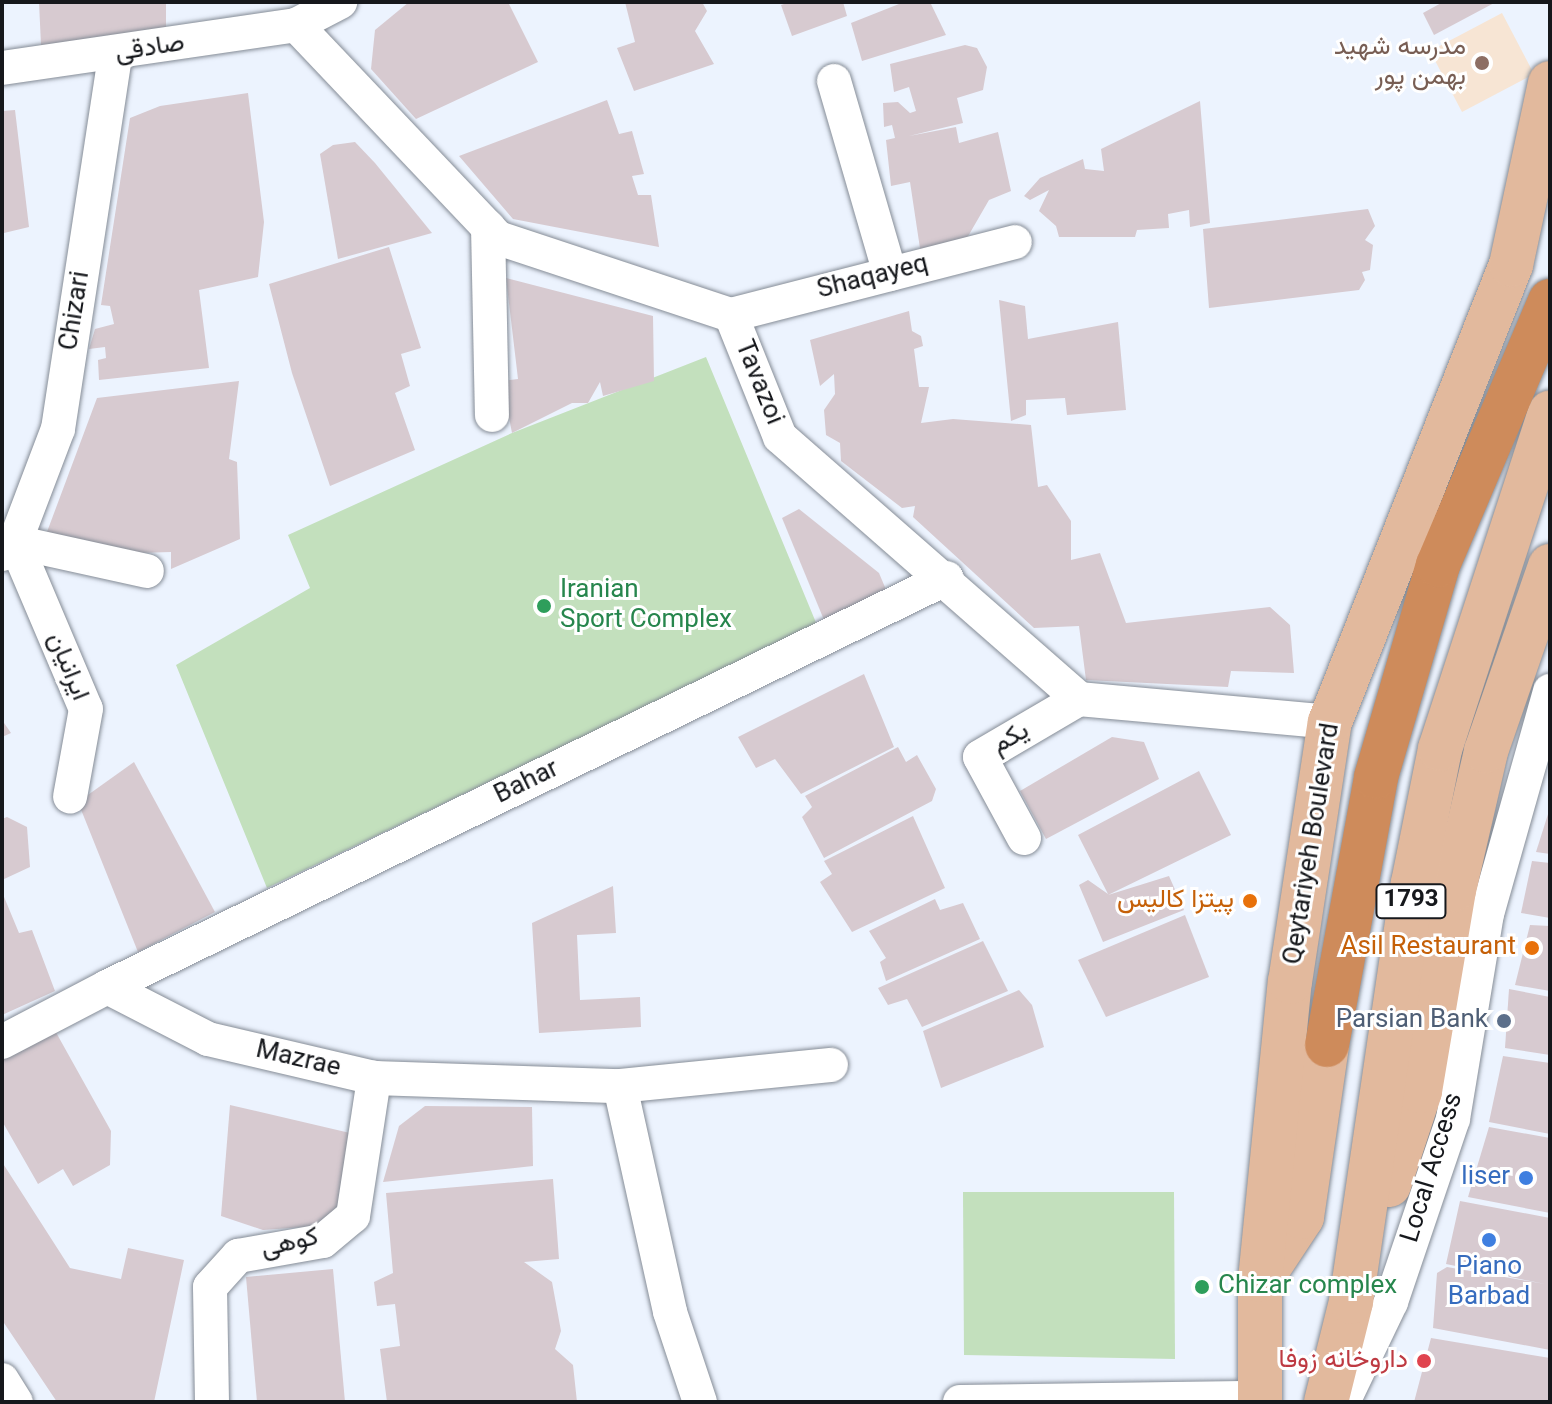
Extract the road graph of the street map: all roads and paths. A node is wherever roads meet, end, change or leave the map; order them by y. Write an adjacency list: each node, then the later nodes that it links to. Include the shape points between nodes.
1 (340, 2): 2 (street, صادقی)
2 (296, 13): 3 (street, صادقی); 7 (street, Tavazoi)
3 (115, 55): 4 (street, صادقی); 16 (street, Chizari, via 58,429)
4 (2, 68)
5 (834, 81): 9 (street)
6 (1550, 83): 22 (main road, Qeytariyeh Boulevard, via 1511,265)
7 (488, 227): 11 (street, Tavazoi, via 498,238); 13 (street)
8 (1015, 242): 9 (street, Shaqayeq)
9 (890, 274): 11 (street, Shaqayeq)
10 (1550, 301): 27 (highway, via 1438,565 1376,777)
11 (731, 315): 19 (street, Tavazoi, via 780,437)
12 (1550, 413): 15 (main road, 1793)
13 (492, 415)
14 (1550, 452): 15 (main road)
15 (1507, 539): 32 (main road, 1793, via 1440,749 1413,883)
16 (9, 548): 18 (street); 23 (street, ایرانیان, via 86,709)
17 (1550, 566): 32 (main road, via 1486,751 1454,890 1420,1091)
18 (147, 571)
19 (947, 578): 21 (street, Tavazoi); 25 (street, Bahar)
20 (1550, 691): 40 (street, Local Access, via 1487,914 1453,1119 1391,1302)
21 (1079, 699): 22 (street); 24 (street, یکم, via 980,757)
22 (1330, 722): 31 (main road, Qeytariyeh Boulevard, via 1290,982)
23 (70, 797)
24 (1024, 838)
25 (107, 987): 26 (street); 29 (street, Mazrae, via 208,1039)
26 (2, 1042)
27 (1327, 1045): 31 (main road, via 1302,1217)
28 (831, 1065): 30 (street, Mazrae)
29 (374, 1078): 30 (street, Mazrae); 36 (street, کوهی, via 353,1216 323,1241 238,1256 210,1287)
30 (620, 1086): 37 (street, via 670,1312)
31 (1260, 1280): 34 (main road, Qeytariyeh Boulevard)
32 (1351, 1302): 39 (main road, 1793)
33 (2, 1380): 35 (street)
34 (1261, 1400): 38 (street)
35 (16, 1402)
36 (212, 1402)
37 (700, 1402)
38 (960, 1402)
39 (1326, 1402)
40 (1343, 1402)

